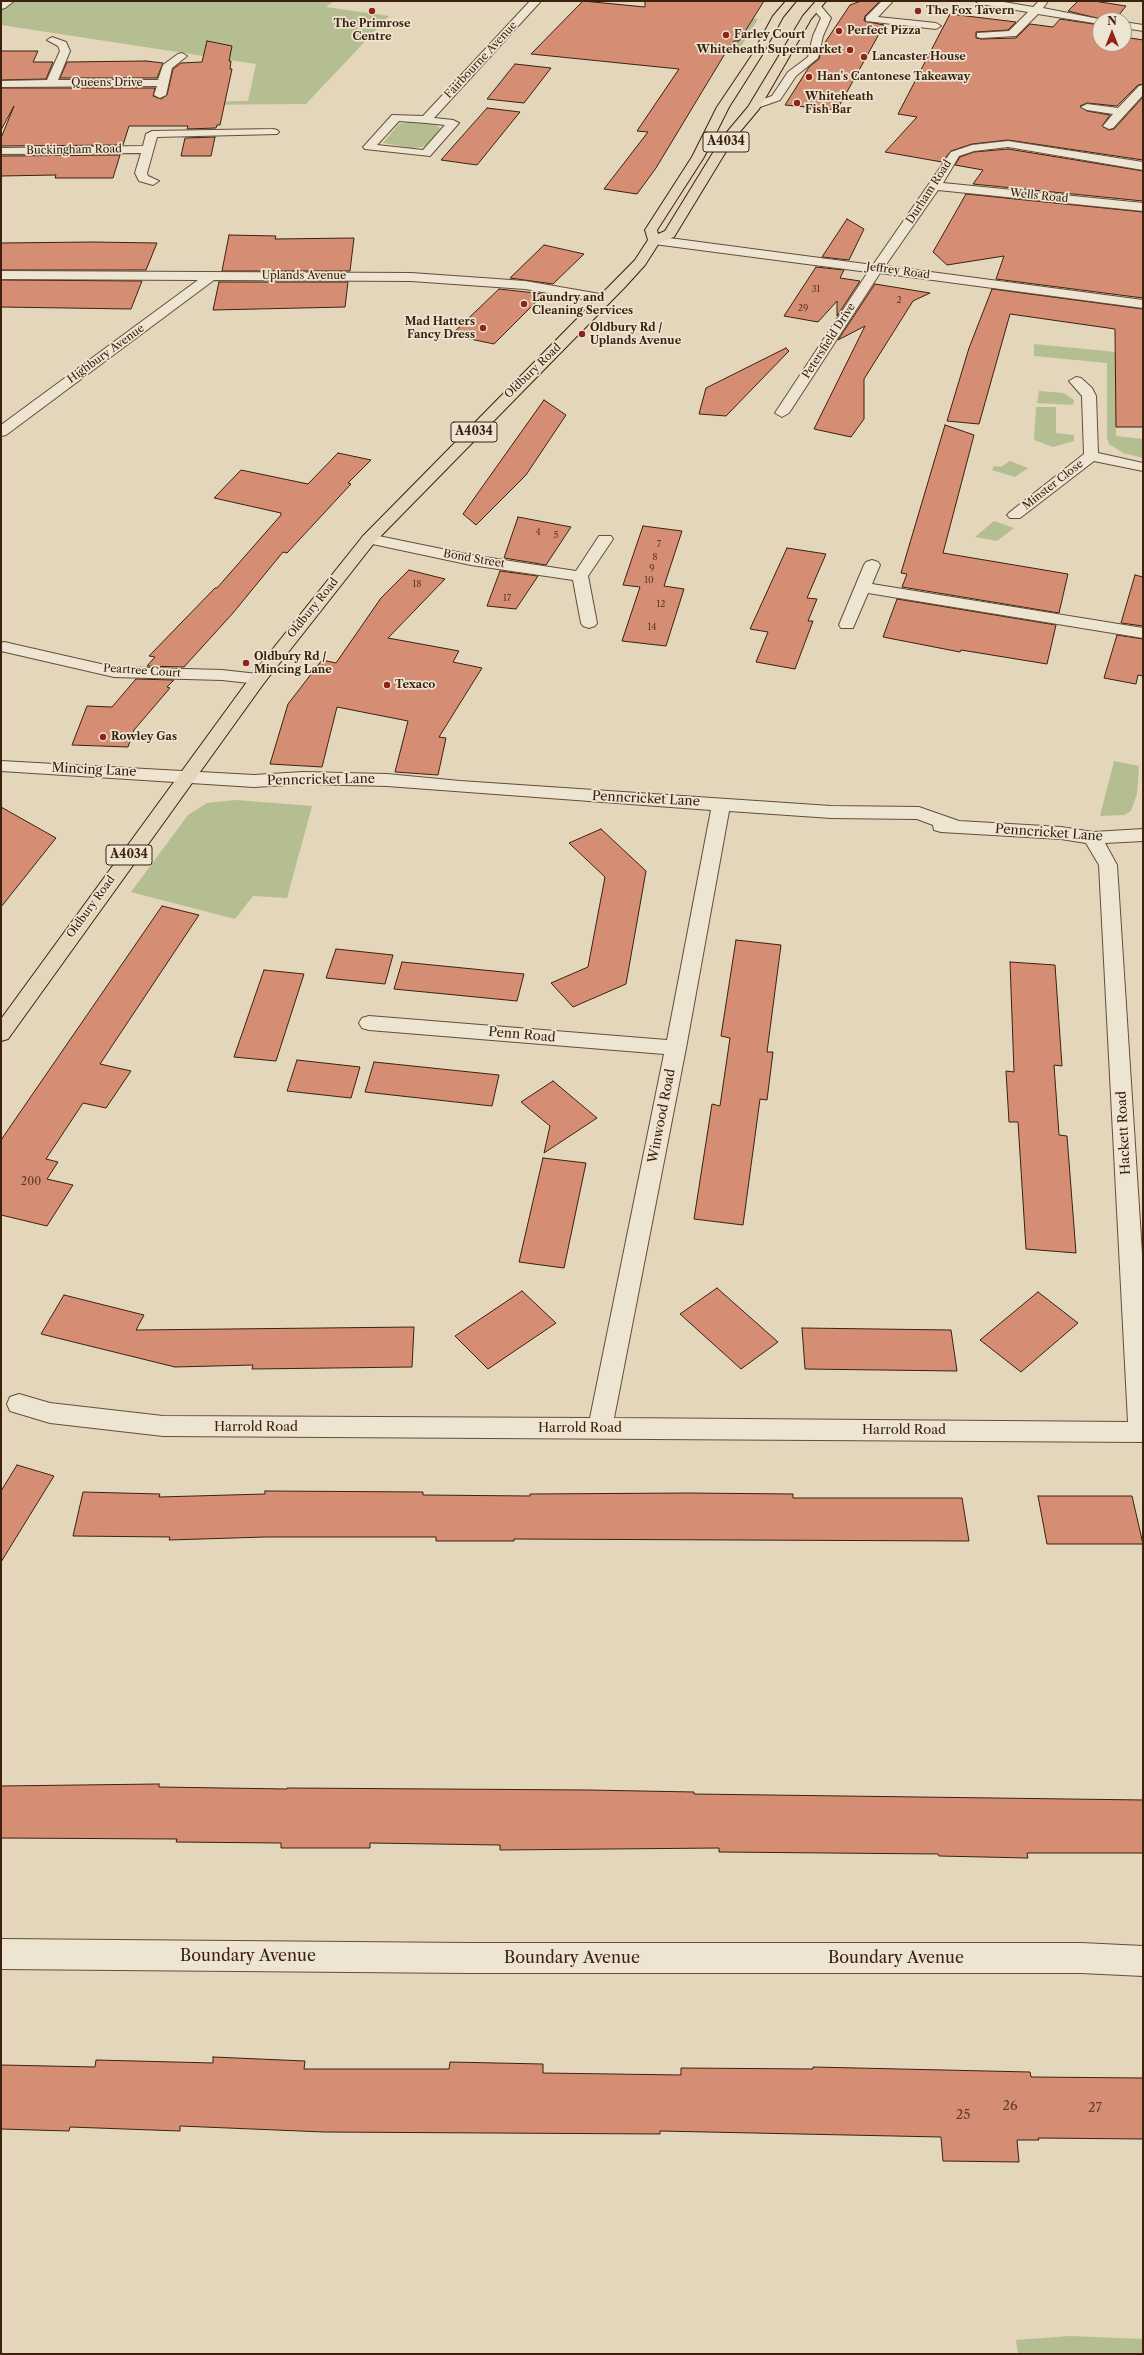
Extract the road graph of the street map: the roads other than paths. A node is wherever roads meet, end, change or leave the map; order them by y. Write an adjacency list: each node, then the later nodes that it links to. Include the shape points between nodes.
1 (9, 1): 8 (street)
2 (536, 1): 25 (street, Fairbourne Avenue)
3 (791, 1): 34 (main road, Oldbury Road / A4034, via 778,16 723,108 698,157 651,230)
4 (888, 1): 11 (street, via 870,19)
5 (980, 1): 9 (street)
6 (1044, 1): 9 (street)
7 (818, 4): 22 (main road, A4034); 22 (street, via 826,18 818,36 813,58 792,74 776,98)
8 (1, 6)
9 (1036, 10): 10 (street); 14 (street, via 1012,34)
10 (1092, 20)
11 (936, 26)
12 (1132, 26): 13 (street)
13 (1143, 28)
14 (981, 35)
15 (52, 40): 17 (street, Queens Drive, via 62,44 65,51)
16 (182, 56): 18 (street, Queens Drive, via 167,67)
17 (51, 83): 18 (street, Queens Drive); 19 (street, Queens Drive)
18 (164, 83): 21 (street, Queens Drive)
19 (1, 84)
20 (1143, 88): 24 (street)
21 (160, 95)
22 (756, 105): 34 (main road, A4034, via 728,138 670,234)
23 (1087, 107): 24 (street)
24 (1121, 112): 26 (street)
25 (426, 120): 25 (street, via 453,124 426,154 369,146 396,117)
26 (1109, 126)
27 (273, 132): 28 (street, via 152,134)
28 (147, 149): 29 (street, Buckingham Road); 31 (street, via 141,173 143,178)
29 (1, 151)
30 (1143, 166): 32 (street, Durham Road, via 1008,144 972,148 955,154)
31 (153, 181)
32 (935, 186): 33 (street, Wells Road); 35 (street, Durham Road)
33 (1143, 207)
34 (654, 240): 35 (street, Jeffrey Road); 38 (main road, Oldbury Road / A4034, via 640,262)
35 (877, 268): 39 (street, Jeffrey Road); 41 (street, Petersfield Drive)
36 (1, 275): 37 (street, Uplands Avenue)
37 (211, 276): 38 (street, Uplands Avenue, via 425,277 524,285); 42 (street, Highbury Avenue)
38 (606, 299): 46 (main road, Oldbury Road / A4034)
39 (1143, 304)
40 (1076, 381): 43 (street, Minster Close, via 1089,396)
41 (782, 413)
42 (1, 432)
43 (1091, 456): 44 (street, Minster Close); 45 (street, Minster Close)
44 (1143, 467)
45 (1015, 515)
46 (369, 539): 49 (street, Bond Street, via 471,560); 55 (main road, Oldbury Road / A4034)
47 (605, 539): 49 (street)
48 (872, 565): 50 (street)
49 (580, 576): 51 (street)
50 (864, 588): 52 (street); 53 (street)
51 (589, 623)
52 (847, 625)
53 (1143, 633)
54 (4, 647): 55 (street, Peartree Court, via 114,672 222,675)
55 (258, 679): 57 (main road, Oldbury Road / A4034)
56 (1, 766): 57 (street, Mincing Lane)
57 (186, 776): 58 (street, Penncricket Lane, via 254,781 272,787 361,792 460,787); 62 (main road, Oldbury Road / A4034)
58 (721, 803): 60 (street, Penncricket Lane, via 831,812 902,826 954,826 1061,833); 63 (street, Winwood Road)
59 (1143, 835): 60 (street, Penncricket Lane)
60 (1094, 838): 66 (street, Hackett Road, via 1108,865)
61 (369, 1023): 63 (street, Penn Road)
62 (1, 1034)
63 (676, 1048): 65 (street, Winwood Road)
64 (19, 1404): 65 (street, Harrold Road, via 50,1413 163,1426)
65 (600, 1428): 66 (street, Harrold Road)
66 (1142, 1432)
67 (1, 1954): 68 (street, Boundary Avenue, via 468,1958 1081,1958)
68 (1143, 1961)

